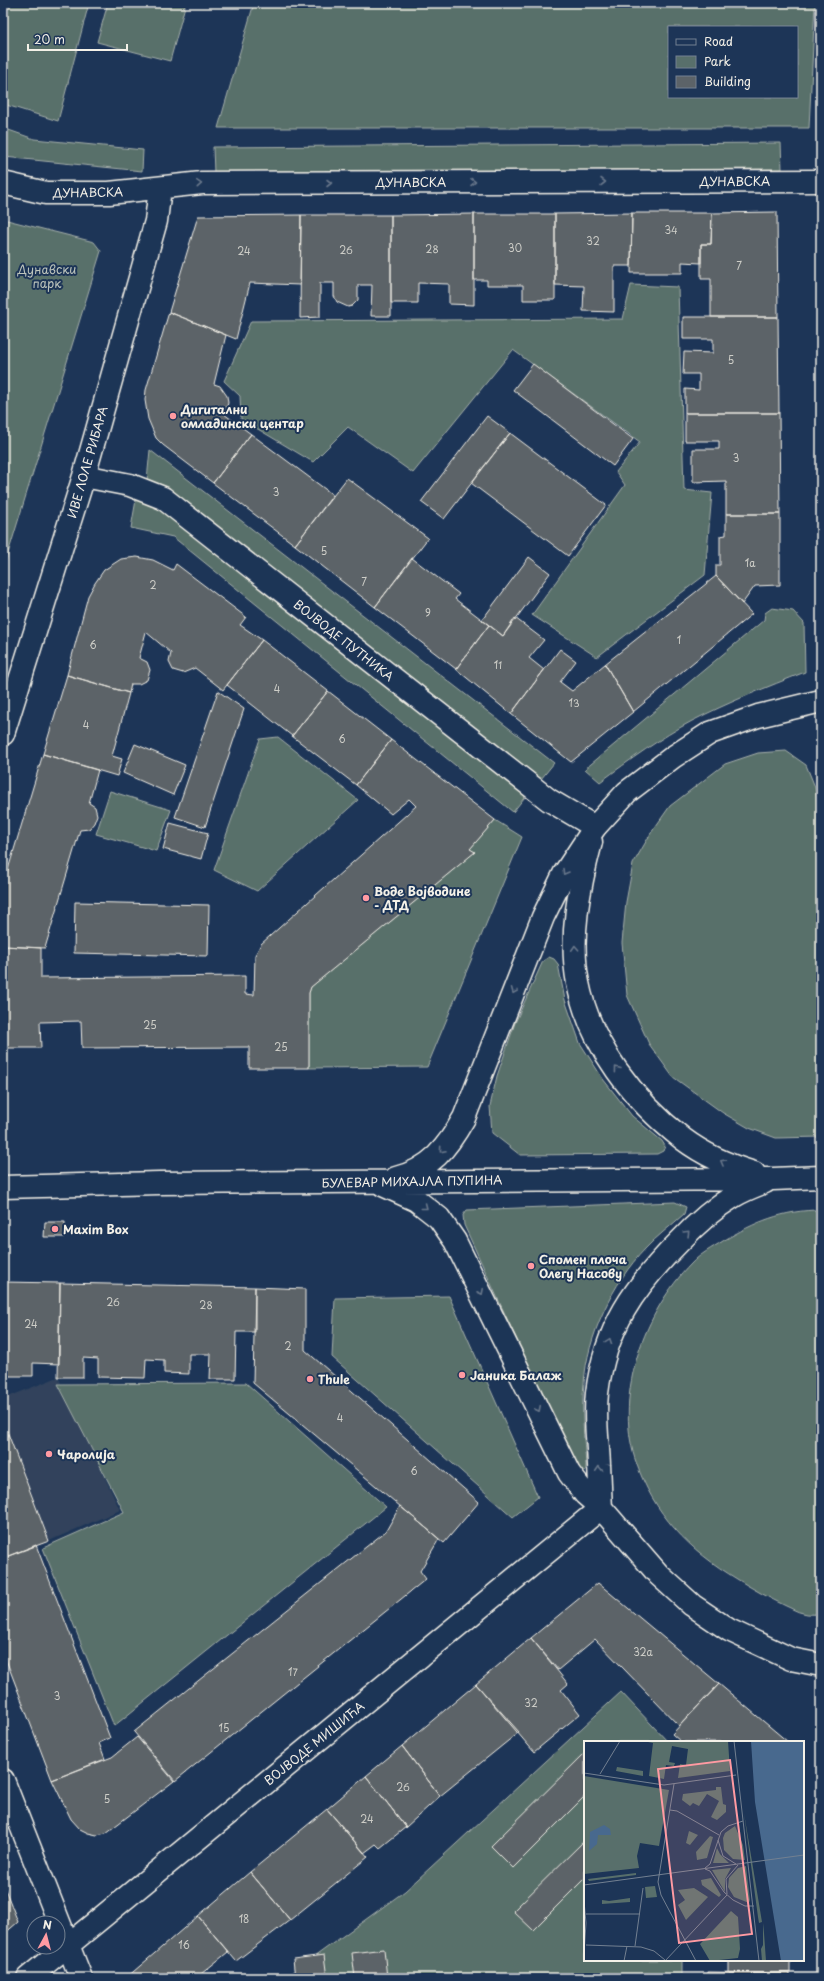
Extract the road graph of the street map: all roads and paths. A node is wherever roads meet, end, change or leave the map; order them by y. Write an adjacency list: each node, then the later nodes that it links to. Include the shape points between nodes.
1 (821, 181): 3 (main road, ДУНАВСКА, one-way to 1, via 202,183)
2 (3, 183): 3 (main road, ДУНАВСКА, via 46,193 109,193)
3 (160, 188): 4 (main road, ИВЕ ЛОЛЕ РИБАРА, via 156,221)
4 (84, 476): 6 (main road, ИВЕ ЛОЛЕ РИБАРА); 7 (main road, ВОЈВОДЕ ПУТНИКА, via 130,485 163,498 549,800)
5 (821, 702): 7 (main road, via 758,716 710,733 627,792)
6 (3, 734)
7 (595, 828): 9 (main road, one-way to 7, via 730,1166 684,1140 640,1100 611,1061 588,1019 578,983 574,944 584,866); 10 (main road, one-way to 10, via 564,874 543,917 464,1118 453,1137 441,1153 426,1164 407,1175)
8 (821, 1177): 9 (main road, БУЛЕВАР МИХАЈЛА ПУПИНА)
9 (773, 1179): 10 (main road, БУЛЕВАР МИХАЈЛА ПУПИНА); 12 (main road, one-way to 9, via 595,1426 597,1393 603,1358 615,1324 631,1295 697,1224 735,1195)
10 (378, 1182): 11 (main road, БУЛЕВАР МИХАЈЛА ПУПИНА); 12 (main road, one-way to 12, via 416,1200 439,1218 464,1257 569,1473 585,1494)
11 (3, 1187)
12 (601, 1508): 13 (main road, via 659,1575 692,1605 729,1630 791,1659); 15 (main road, ВОЈВОДЕ МИШИЋА)
13 (821, 1665)
14 (3, 1780): 15 (main road)
15 (68, 1945): 16 (main road, ВОЈВОДЕ МИШИЋА); 17 (main road)
16 (28, 1978)
17 (81, 1978)

